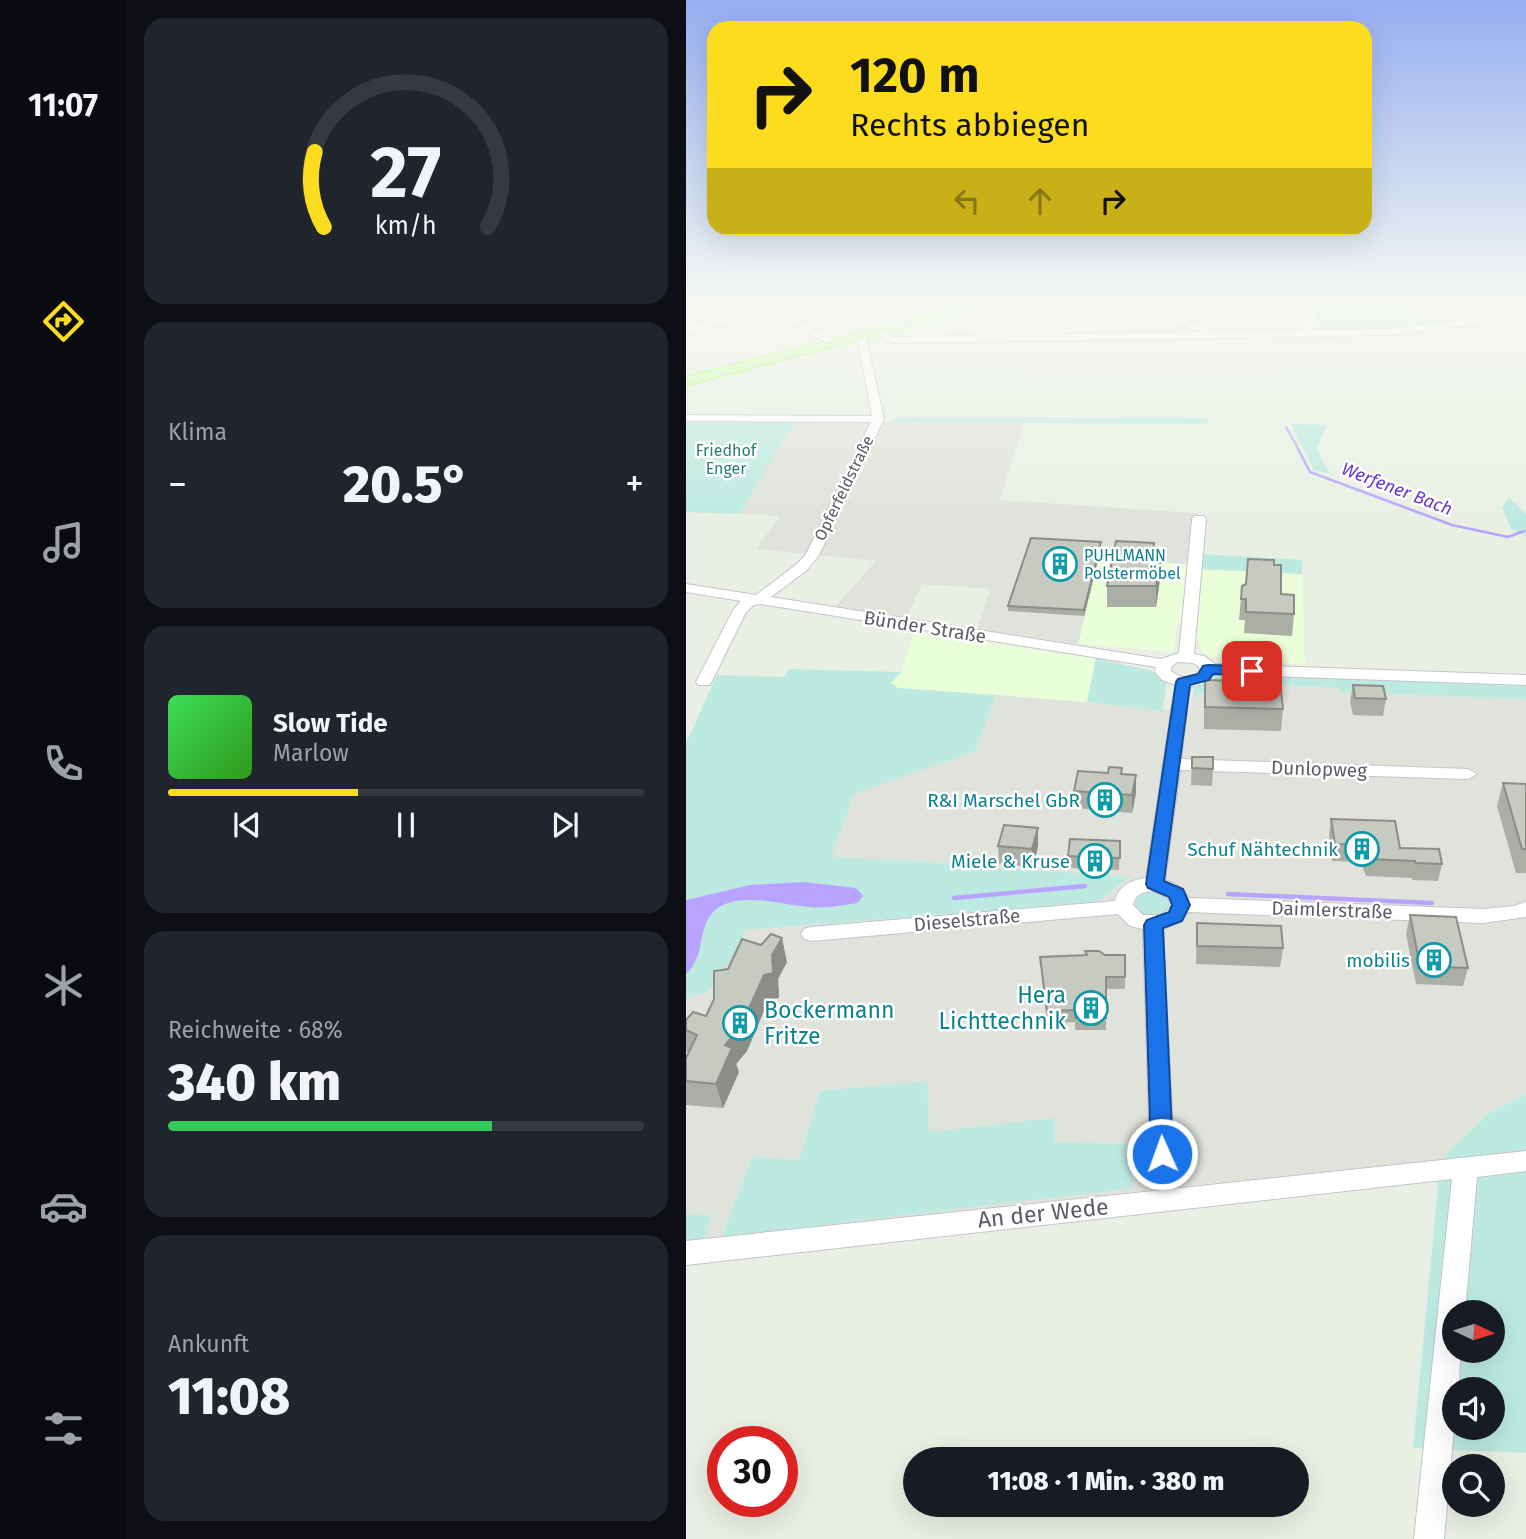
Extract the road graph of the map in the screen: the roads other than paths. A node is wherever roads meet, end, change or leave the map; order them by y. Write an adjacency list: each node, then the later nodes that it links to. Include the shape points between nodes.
1 (713, 375): 3 (main road)
2 (863, 375): 5 (street, Opferfeldstraße)
3 (686, 381)
4 (686, 418): 5 (street)
5 (878, 419): 8 (street, Opferfeldstraße, via 812,555)
6 (1199, 519): 9 (street)
7 (686, 589): 8 (street, Bünder Straße)
8 (753, 600): 10 (street, Bünder Straße); 13 (street, Opferfeldstraße, via 740,610)
9 (1186, 657): 10 (street); 11 (street, via 1203,662)
10 (1164, 664): 14 (street, via 1166,676)
11 (1208, 669): 12 (street); 14 (street, via 1204,677)
12 (1526, 680)
13 (704, 682)
14 (1184, 682): 15 (street)
15 (1170, 764): 16 (street, Dunlopweg); 17 (street)
16 (1468, 774)
17 (1155, 884): 18 (street, via 1177,893); 19 (street, via 1131,890)
18 (1181, 905): 21 (street, Daimlerstraße); 23 (street, via 1176,916)
19 (1123, 907): 23 (street, via 1131,918); 24 (street, Dieselstraße)
20 (1526, 909): 21 (street, Daimlerstraße)
21 (1483, 916): 22 (street, Daimlerstraße)
22 (1526, 923)
23 (1153, 925): 25 (street)
24 (811, 934)
25 (1162, 1154)
26 (1526, 1161): 27 (street, An der Wede)
27 (1466, 1167): 28 (street, An der Wede); 29 (street)
28 (686, 1253)
29 (1429, 1539)

